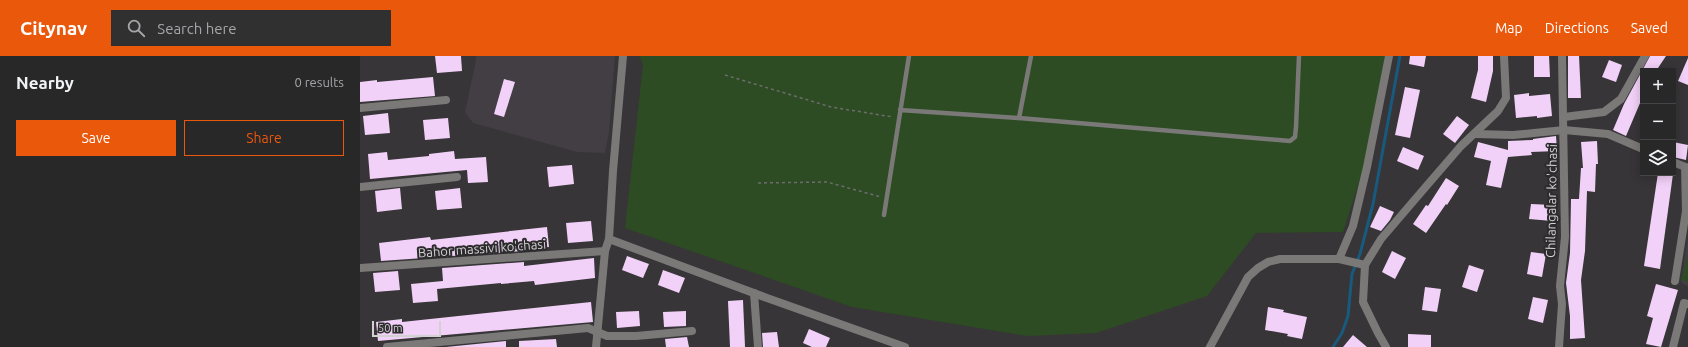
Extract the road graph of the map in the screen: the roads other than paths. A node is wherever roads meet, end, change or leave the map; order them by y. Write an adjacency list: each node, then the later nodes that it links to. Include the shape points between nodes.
1 (623, 56): 22 (street)
2 (909, 56): 11 (lane)
3 (1031, 56): 13 (lane)
4 (1299, 56): 13 (lane, via 1295,138 1290,141)
5 (1389, 56): 24 (street, via 1353,226)
6 (1504, 56): 15 (street, via 1506,98 1498,111)
7 (1562, 56): 12 (street, Chilangalar ko'chasi)
8 (1645, 56): 12 (street, via 1621,99 1604,112)
9 (446, 100): 10 (street)
10 (360, 108)
11 (900, 110): 13 (lane); 21 (lane)
12 (1564, 117): 14 (street, Chilangalar ko'chasi)
13 (1019, 118)
14 (1564, 130): 15 (street, via 1513,135); 16 (street, via 1608,134); 38 (street, Chilangalar ko'chasi, via 1565,237 1560,286 1562,304)
15 (1475, 134): 25 (street, via 1461,146 1381,239)
16 (1640, 147)
17 (1676, 163): 18 (street)
18 (1686, 167): 27 (street, via 1686,211)
19 (457, 177): 20 (street)
20 (360, 187)
21 (884, 215)
22 (609, 239): 23 (street); 28 (street)
23 (605, 250): 26 (street, Bahor massivi ko'chasi); 30 (street)
24 (1339, 259): 25 (street); 36 (street, via 1280,259 1258,268 1248,277)
25 (1365, 265): 37 (street, via 1363,302)
26 (360, 268)
27 (1675, 281)
28 (754, 293): 34 (street); 35 (street)
29 (1688, 304): 39 (street, via 1684,303)
30 (598, 331): 31 (street, via 607,336); 32 (street, via 588,328); 33 (street)
31 (692, 331)
32 (387, 347)
33 (596, 347)
34 (758, 347)
35 (904, 347)
36 (1210, 347)
37 (1386, 347)
38 (1559, 347)
39 (1673, 347)

